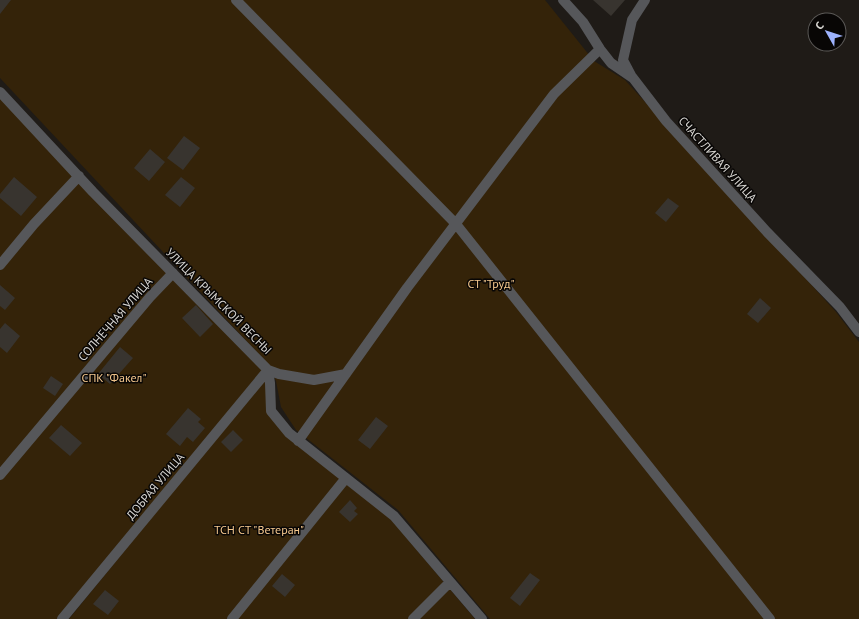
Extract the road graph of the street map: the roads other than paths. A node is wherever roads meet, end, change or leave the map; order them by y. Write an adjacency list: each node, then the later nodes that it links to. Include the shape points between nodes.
1 (236, 0): 8 (street)
2 (563, 0): 4 (street, СЧАСТЛИВАЯ УЛИЦА, via 583,22)
3 (645, 0): 5 (street, via 632,20 623,60)
4 (600, 49): 5 (street, СЧАСТЛИВАЯ УЛИЦА, via 612,63); 8 (street, via 554,94)
5 (633, 78): 11 (street, СЧАСТЛИВАЯ УЛИЦА, via 666,121 840,307)
6 (0, 92): 7 (street, УЛИЦА КРЫМСКОЙ ВЕСНЫ)
7 (79, 176): 9 (street); 10 (street, УЛИЦА КРЫМСКОЙ ВЕСНЫ)
8 (456, 224): 13 (street); 22 (street)
9 (0, 265)
10 (173, 273): 12 (street, УЛИЦА КРЫМСКОЙ ВЕСНЫ); 15 (street, СОЛНЕЧНАЯ УЛИЦА)
11 (859, 332)
12 (268, 370): 13 (street, via 314,380); 14 (street, УЛИЦА КРЫМСКОЙ ВЕСНЫ, via 271,411); 18 (street, ДОБРАЯ УЛИЦА)
13 (346, 374): 14 (street)
14 (298, 441): 16 (street, УЛИЦА КРЫМСКОЙ ВЕСНЫ)
15 (0, 475)
16 (346, 478): 17 (street, УЛИЦА КРЫМСКОЙ ВЕСНЫ, via 394,516); 19 (street)
17 (450, 582): 20 (street); 21 (street, УЛИЦА КРЫМСКОЙ ВЕСНЫ)
18 (62, 619)
19 (232, 619)
20 (413, 619)
21 (482, 619)
22 (770, 619)

